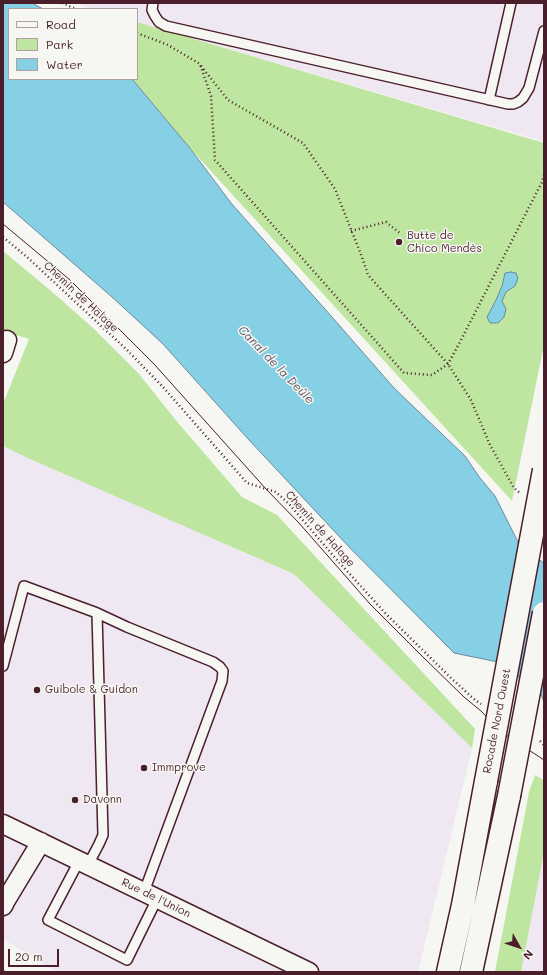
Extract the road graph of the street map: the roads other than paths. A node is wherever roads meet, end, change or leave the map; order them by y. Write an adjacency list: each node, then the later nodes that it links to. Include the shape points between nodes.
1 (153, 3): 4 (lane, via 152,10 155,16 166,26)
2 (511, 3): 4 (lane)
3 (544, 31): 4 (lane, via 529,88 523,98 513,104)
4 (489, 100)
5 (544, 470): 15 (highway, Rocade Nord Ouest, bridge, via 463,905)
6 (97, 613): 8 (lane, via 24,586); 11 (lane, via 102,835 99,844); 12 (lane, via 213,662 223,672)
7 (544, 613): 16 (highway, bridge)
8 (3, 666)
9 (3, 824): 10 (street, Rue de l'Union)
10 (41, 842): 11 (street, Rue de l'Union); 13 (street)
11 (83, 863): 12 (street, Rue de l'Union); 12 (lane, via 48,920 127,960)
12 (151, 895): 14 (street, Rue de l'Union)
13 (4, 903)
14 (309, 972)
15 (448, 972)
16 (472, 972)

